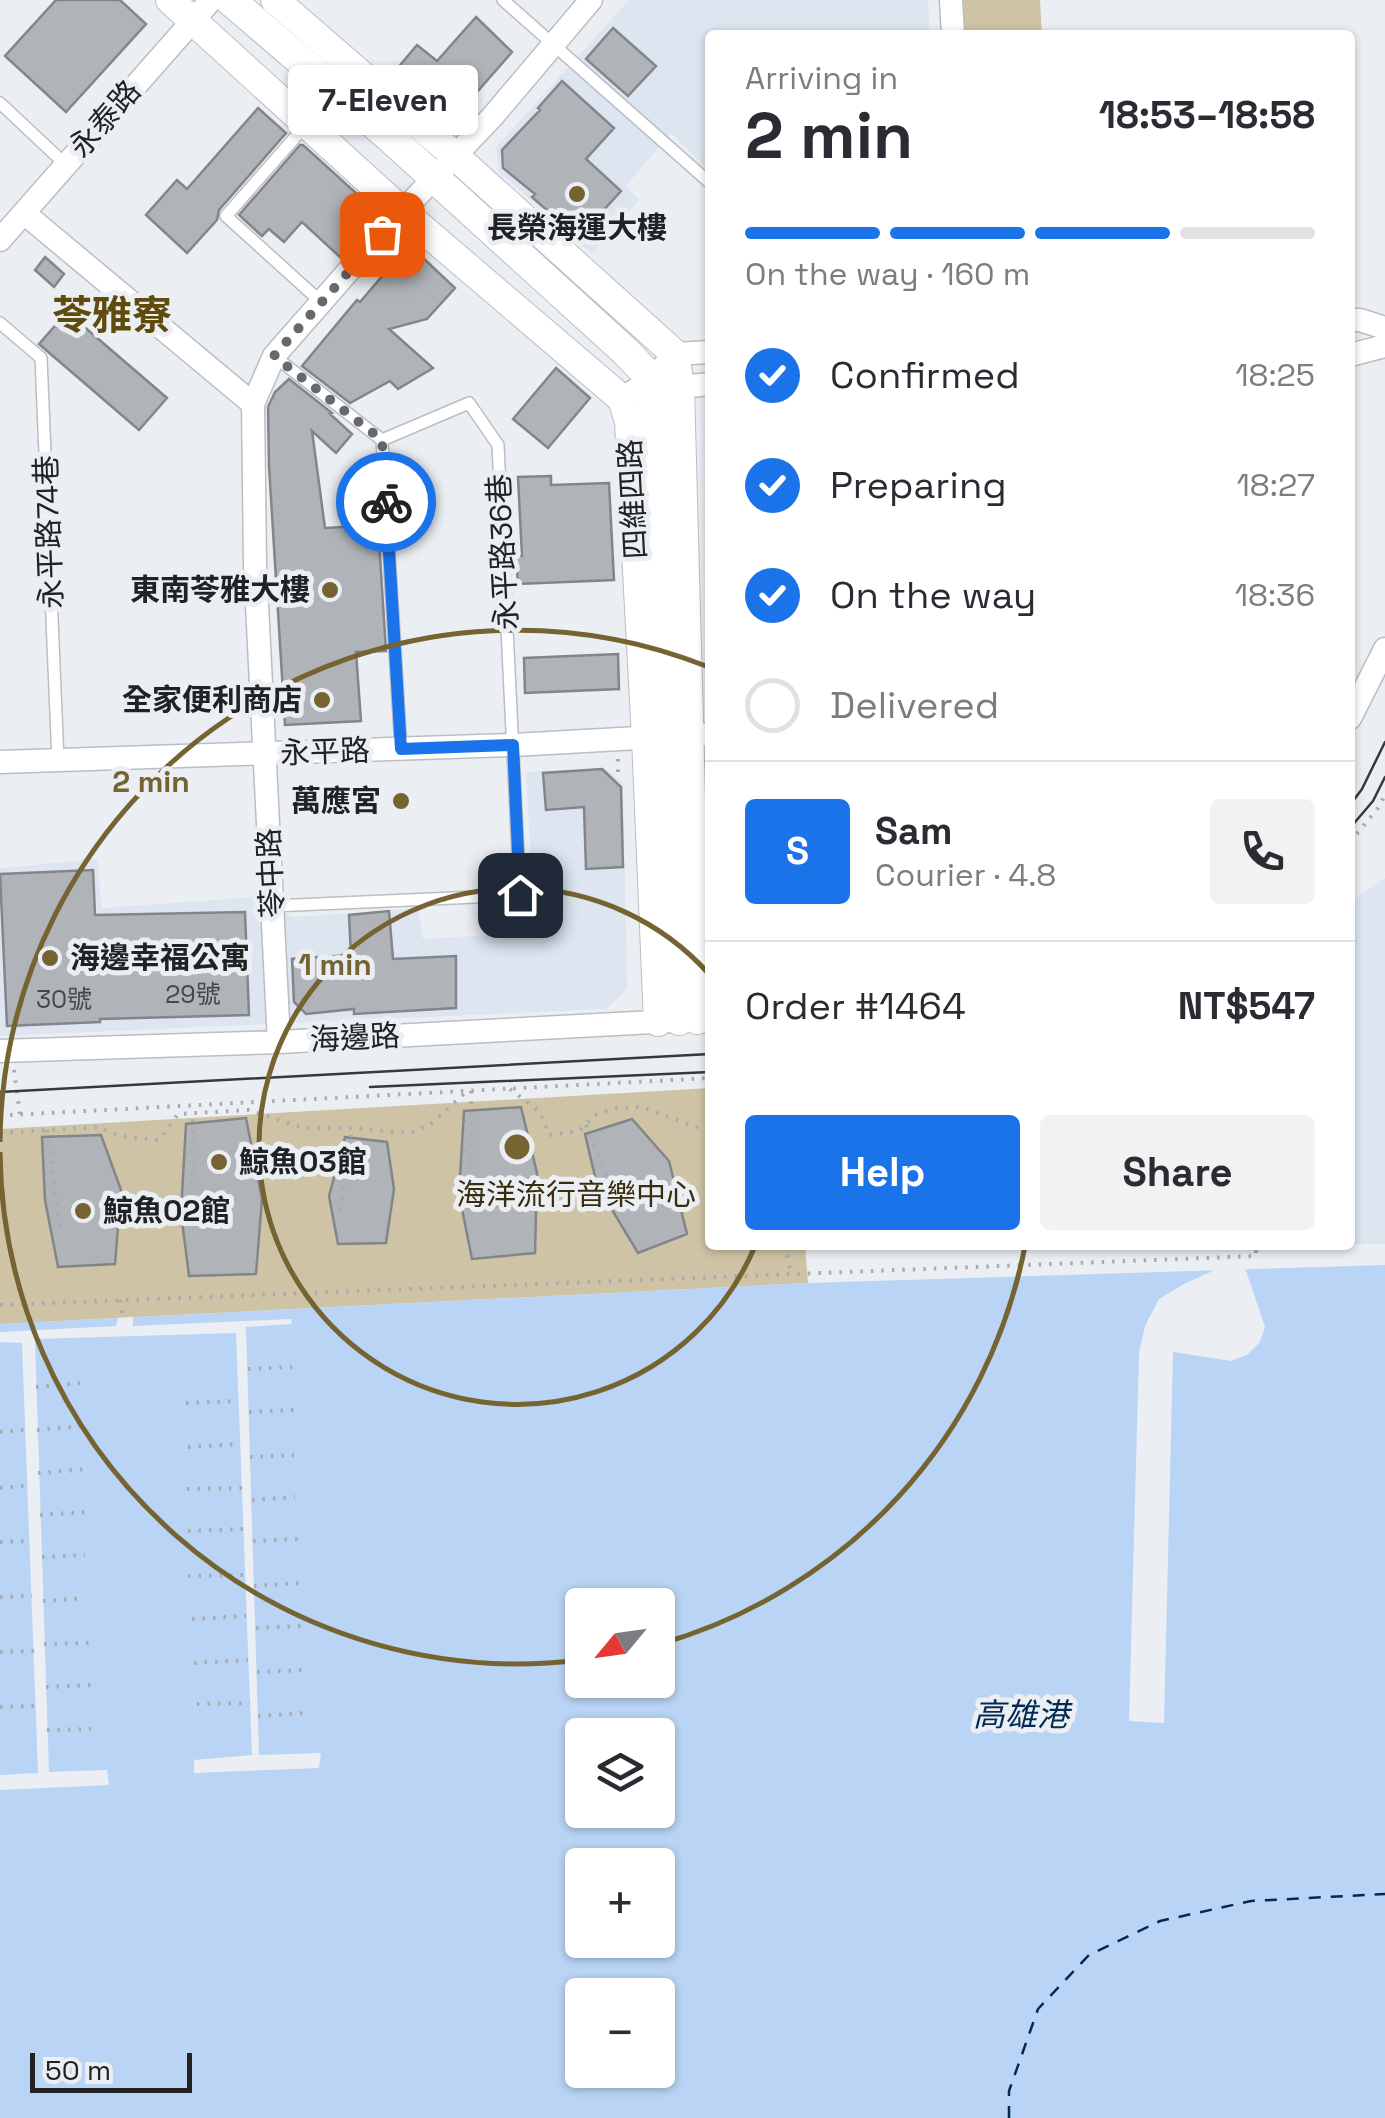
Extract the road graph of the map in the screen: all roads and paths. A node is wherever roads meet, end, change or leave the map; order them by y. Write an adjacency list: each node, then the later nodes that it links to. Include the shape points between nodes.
1 (170, 0): 7 (street, 四維四路)
2 (230, 0): 13 (main road)
3 (274, 0): 13 (street)
4 (503, 0): 9 (lane)
5 (590, 0): 9 (street, 苓中路)
6 (951, 0): 8 (street)
7 (202, 10): 11 (street, 四維四路); 12 (street, 永泰路)
8 (952, 30)
9 (552, 44): 13 (street, 苓中路); 14 (lane)
10 (0, 102): 12 (lane)
11 (308, 122): 15 (street, 四維四路); 18 (lane, via 226,216)
12 (65, 164): 16 (street, 永泰路)
13 (445, 167): 15 (street, 苓中路); 24 (street); 27 (main road, via 625,351)
14 (705, 179)
15 (402, 212): 18 (street, 苓中路); 29 (street, 四維四路)
16 (24, 213): 17 (street, 永泰路); 30 (street)
17 (0, 240)
18 (321, 302): 26 (street, 苓中路)
19 (1355, 320): 21 (street)
20 (0, 323): 38 (lane, 永平路74巷, via 42,358)
21 (1385, 328)
22 (1385, 346): 25 (street)
23 (705, 352): 24 (street)
24 (675, 354): 27 (street, 四維四路)
25 (1355, 355)
26 (274, 356): 30 (street, 苓中路); 31 (lane)
27 (666, 383): 28 (street); 29 (street); 34 (main road, 四維四路)
28 (705, 384)
29 (622, 399): 34 (street, 四維四路)
30 (252, 404): 37 (street, 苓中路)
31 (382, 440): 35 (lane, 永平路36巷, via 469,403 498,445); 36 (lane)
32 (1385, 649): 33 (street)
33 (1355, 705)
34 (678, 736): 35 (street, 永平路); 43 (main road, 四維四路)
35 (513, 745): 36 (street, 永平路); 42 (lane, via 520,895)
36 (401, 749): 37 (street, 永平路)
37 (263, 754): 38 (street, 永平路); 42 (street, 苓中路)
38 (58, 761): 39 (street, 永平路)
39 (0, 762)
40 (1385, 795): 41 (path)
41 (1355, 836)
42 (273, 906): 44 (street, 苓中路)
43 (686, 1020): 44 (street, 海邊路)
44 (279, 1042): 45 (street, 海邊路)
45 (6, 1050): 48 (path)
46 (705, 1078): 49 (path)
47 (8, 1080): 48 (path)
48 (15, 1080): 53 (path)
49 (510, 1088): 50 (path); 54 (path, via 540,1112 548,1134)
50 (469, 1090): 53 (path); 55 (path, via 431,1124 410,1133); 61 (path)
51 (193, 1114): 55 (path, via 249,1110 303,1128); 56 (path, via 178,1114 159,1140 99,1127); 62 (path)
52 (10, 1115): 53 (path)
53 (20, 1115)
54 (586, 1124): 57 (path, via 617,1108 641,1107); 60 (path)
55 (352, 1128): 59 (path)
56 (47, 1129): 58 (path); 63 (path)
57 (705, 1130)
58 (0, 1133)
59 (340, 1210)
60 (621, 1213)
61 (472, 1214)
62 (192, 1227)
63 (60, 1229)
64 (786, 1250): 66 (path)
65 (1256, 1250): 66 (path, via 1256,1256)
66 (791, 1274): 67 (path)
67 (120, 1300): 68 (path); 69 (path)
68 (0, 1305)
69 (123, 1318)
70 (292, 1366): 71 (path)
71 (248, 1369)
72 (80, 1383): 73 (path)
73 (36, 1387)
74 (238, 1401): 75 (path)
75 (186, 1403)
76 (295, 1410): 77 (path)
77 (249, 1412)
78 (82, 1426): 80 (path)
79 (26, 1430): 81 (path)
80 (37, 1430)
81 (0, 1432)
82 (240, 1444): 83 (path)
83 (188, 1447)
84 (294, 1456): 85 (path)
85 (250, 1458)
86 (86, 1469): 87 (path)
87 (38, 1473)
88 (28, 1486): 89 (path)
89 (0, 1488)
90 (242, 1488): 91 (path)
91 (187, 1490)
92 (295, 1497): 93 (path)
93 (252, 1500)
94 (86, 1512): 95 (path)
95 (40, 1515)
96 (243, 1528): 97 (path)
97 (188, 1531)
98 (298, 1539): 100 (path)
99 (30, 1540): 101 (path)
100 (253, 1541)
101 (0, 1542)
102 (85, 1555): 103 (path)
103 (42, 1557)
104 (245, 1575): 105 (path)
105 (188, 1576)
106 (300, 1583): 107 (path)
107 (254, 1586)
108 (32, 1596): 109 (path)
109 (0, 1597)
110 (85, 1598): 111 (path)
111 (43, 1601)
112 (246, 1616): 113 (path)
113 (192, 1619)
114 (302, 1626): 115 (path)
115 (256, 1628)
116 (90, 1642): 117 (path)
117 (44, 1644)
118 (34, 1651): 119 (path)
119 (0, 1652)
120 (248, 1660): 121 (path)
121 (194, 1663)
122 (302, 1670): 123 (path)
123 (257, 1672)
124 (92, 1685): 125 (path)
125 (46, 1687)
126 (250, 1703): 127 (path)
127 (197, 1704)
128 (36, 1706): 129 (path)
129 (0, 1707)
130 (305, 1713): 131 (path)
131 (258, 1716)
132 (48, 1730): 133 (path)
133 (91, 1730)

